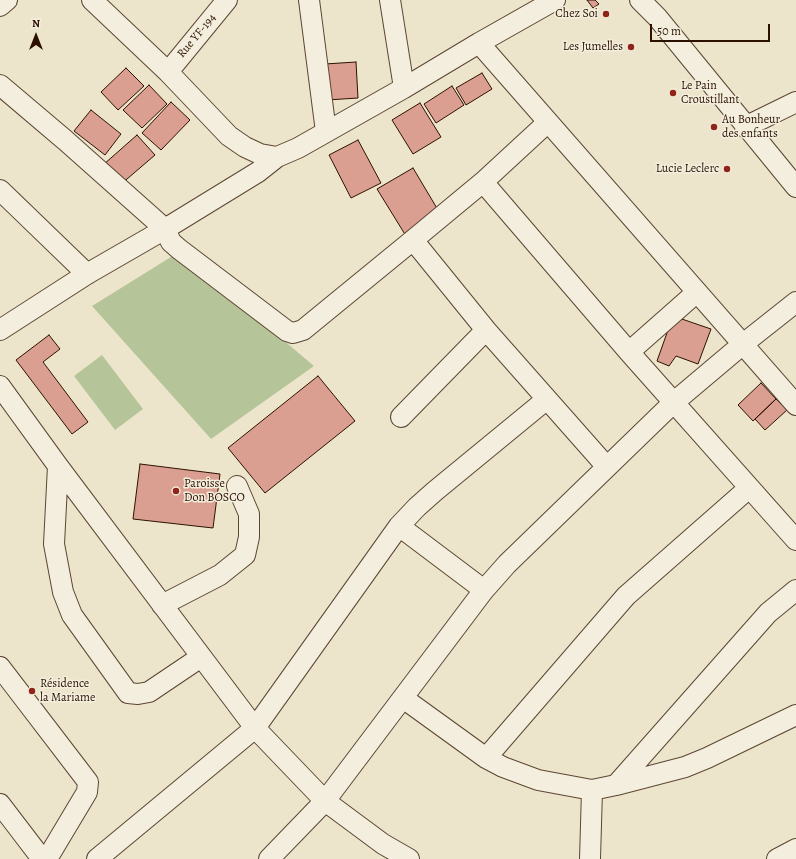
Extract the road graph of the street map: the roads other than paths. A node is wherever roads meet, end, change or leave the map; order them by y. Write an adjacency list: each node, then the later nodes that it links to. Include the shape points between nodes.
1 (6, 0): 8 (street)
2 (92, 0): 10 (street)
3 (227, 0): 10 (street, Rue YF-194)
4 (309, 0): 16 (street)
5 (390, 0): 12 (street)
6 (555, 0): 9 (street)
7 (640, 0): 15 (street, via 657,17)
8 (0, 6)
9 (479, 43): 12 (street); 14 (street)
10 (168, 72): 17 (street, via 229,136 260,154)
11 (0, 85): 21 (street)
12 (404, 88): 16 (street)
13 (796, 102): 15 (street)
14 (548, 122): 18 (street); 24 (street)
15 (745, 126): 19 (street)
16 (326, 132): 17 (street)
17 (277, 157): 21 (street, via 258,172)
18 (482, 182): 22 (street); 29 (street)
19 (796, 187)
20 (1, 193): 23 (street)
21 (166, 229): 22 (street, via 171,242 179,250 287,331 293,332 303,330); 23 (street)
22 (412, 240): 27 (street)
23 (87, 274): 26 (street)
24 (697, 292): 28 (street); 29 (street)
25 (796, 302): 28 (street)
26 (0, 330)
27 (486, 330): 31 (street); 34 (street)
28 (743, 344): 32 (street); 33 (street)
29 (629, 352): 32 (street)
30 (0, 386): 35 (street)
31 (547, 399): 36 (street); 39 (street, via 417,506)
32 (674, 403): 36 (street); 38 (street)
33 (796, 405)
34 (401, 417)
35 (58, 466): 43 (street); 44 (street, via 54,544 63,592 72,616 128,693 149,692)
36 (607, 467): 41 (street, via 507,564)
37 (237, 486): 43 (street, via 249,514 249,537 245,555 220,575)
38 (749, 488): 40 (street); 49 (street, via 626,596)
39 (399, 526): 41 (street); 48 (street)
40 (796, 540)
41 (484, 590): 46 (street)
42 (796, 590): 50 (street, via 768,613)
43 (162, 605): 44 (street)
44 (201, 657): 48 (street)
45 (0, 667): 56 (street, via 88,782 87,792)
46 (403, 698): 49 (street); 52 (street)
47 (796, 715): 50 (street, via 684,767)
48 (254, 728): 52 (street); 57 (street)
49 (486, 758): 51 (street, via 538,780)
50 (616, 785): 51 (street)
51 (592, 790): 60 (street)
52 (325, 801): 58 (street); 59 (street, via 383,844)
53 (0, 804): 55 (street)
54 (796, 850): 61 (street)
55 (42, 859)
56 (47, 859)
57 (97, 859)
58 (269, 859)
59 (409, 859)
60 (590, 859)
61 (777, 859)

